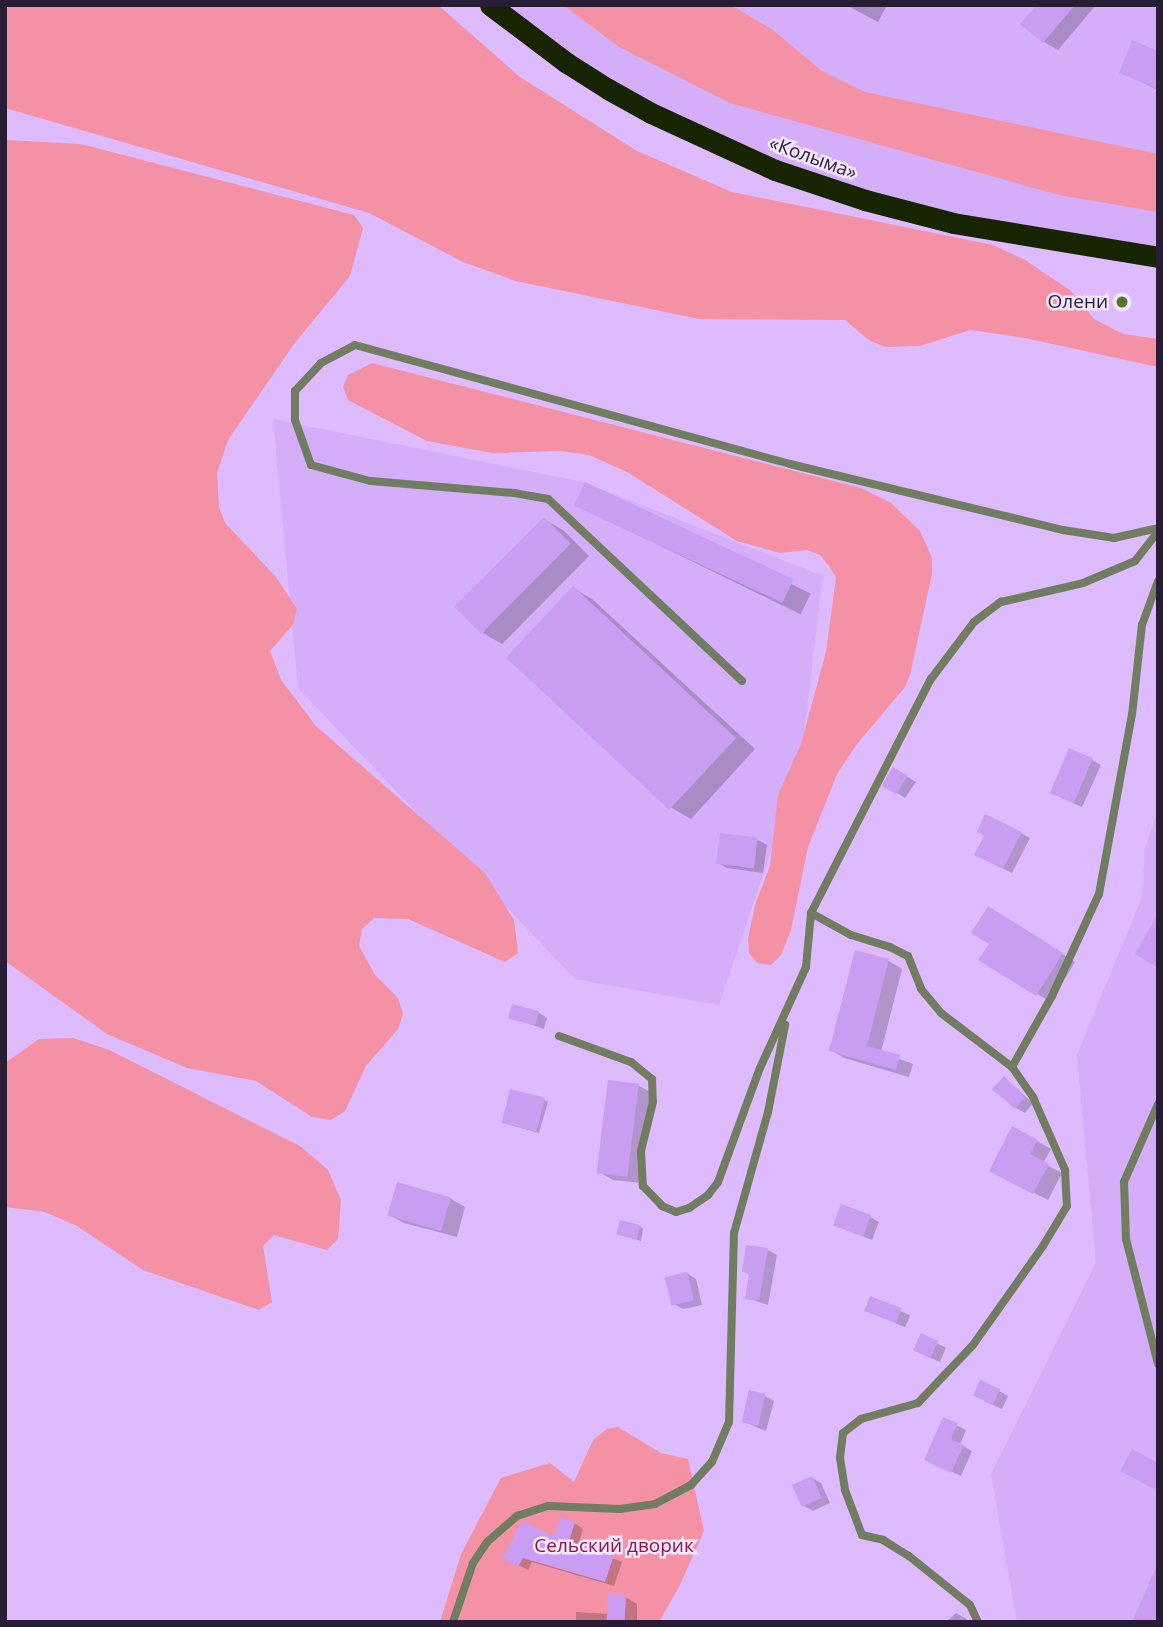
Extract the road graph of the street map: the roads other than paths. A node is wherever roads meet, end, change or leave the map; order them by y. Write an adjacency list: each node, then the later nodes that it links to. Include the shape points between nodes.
1 (491, 5): 2 (highway, «Колыма», via 608,89 775,170 954,223)
2 (1158, 257)
3 (1158, 530): 5 (lane, via 1114,538 1050,527 790,464 355,345 321,363 295,391 295,420 311,465 370,481 548,499); 6 (lane, via 1135,561 1083,583 1001,602 974,622 931,679)
4 (1158, 581): 9 (lane, via 1142,625 1132,715 1099,894 1052,996)
5 (742, 681)
6 (811, 913): 7 (lane, via 806,967); 9 (lane, via 851,935 908,957 921,989 941,1013)
7 (787, 1015): 8 (lane, via 760,1068 718,1182 708,1195 676,1212 662,1206 643,1186 641,1150 653,1102 652,1079 631,1062); 12 (lane, via 768,1112 734,1233 729,1422 712,1462 691,1485 655,1504 548,1506 517,1516 487,1542 473,1563)
8 (559, 1036)
9 (1012, 1067): 13 (lane, via 1034,1097 1065,1170 1068,1206 973,1345 918,1403 862,1419 843,1433 840,1458 845,1490 862,1535 883,1540 909,1556 970,1605)
10 (1158, 1104): 11 (lane, via 1124,1182 1126,1240)
11 (1158, 1364)
12 (453, 1622)
13 (978, 1622)

